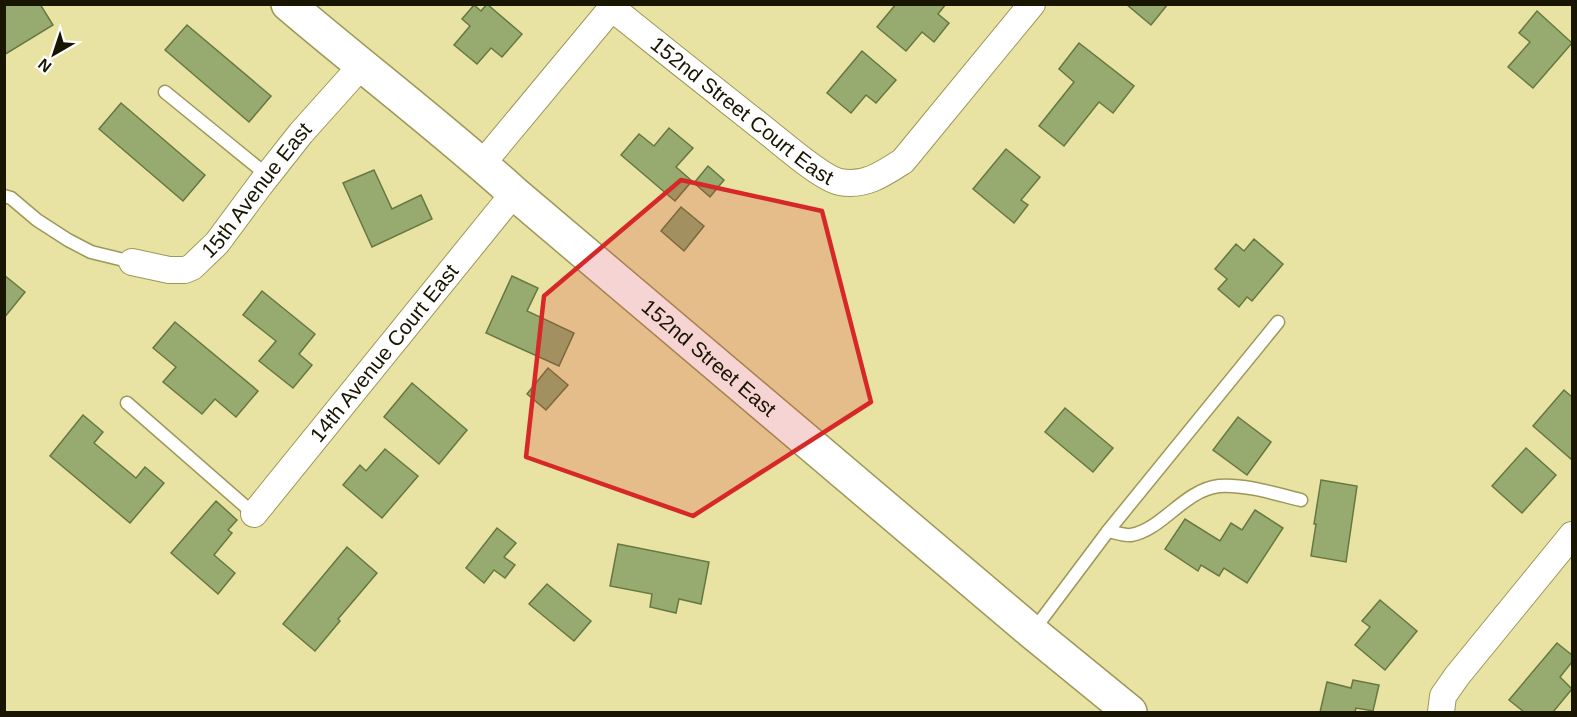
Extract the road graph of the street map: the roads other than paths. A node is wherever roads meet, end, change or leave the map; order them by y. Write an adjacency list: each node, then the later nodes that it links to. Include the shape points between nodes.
1 (288, 4): 4 (main road, 152nd Street East)
2 (1032, 4): 3 (street, 152nd Street Court East, via 903,161 883,175 853,184 827,177 789,149)
3 (613, 6): 6 (street)
4 (361, 66): 6 (main road, 152nd Street East); 7 (street, 15th Avenue East)
5 (165, 92): 7 (lane)
6 (482, 164): 8 (main road, 152nd Street East)
7 (267, 175): 10 (street, 15th Avenue East, via 217,243 192,267 169,270)
8 (514, 193): 14 (street, 14th Avenue Court East); 17 (main road, 152nd Street East)
9 (4, 196): 10 (lane, via 91,252)
10 (132, 262)
11 (1278, 322): 15 (lane)
12 (127, 403): 14 (lane)
13 (1301, 500): 15 (lane, via 1219,486 1186,500 1145,530 1129,535)
14 (254, 514)
15 (1108, 531): 17 (lane)
16 (1572, 535): 18 (street, via 1457,676 1443,696)
17 (1032, 632): 19 (main road, 152nd Street East)
18 (1441, 710)
19 (1130, 712)

